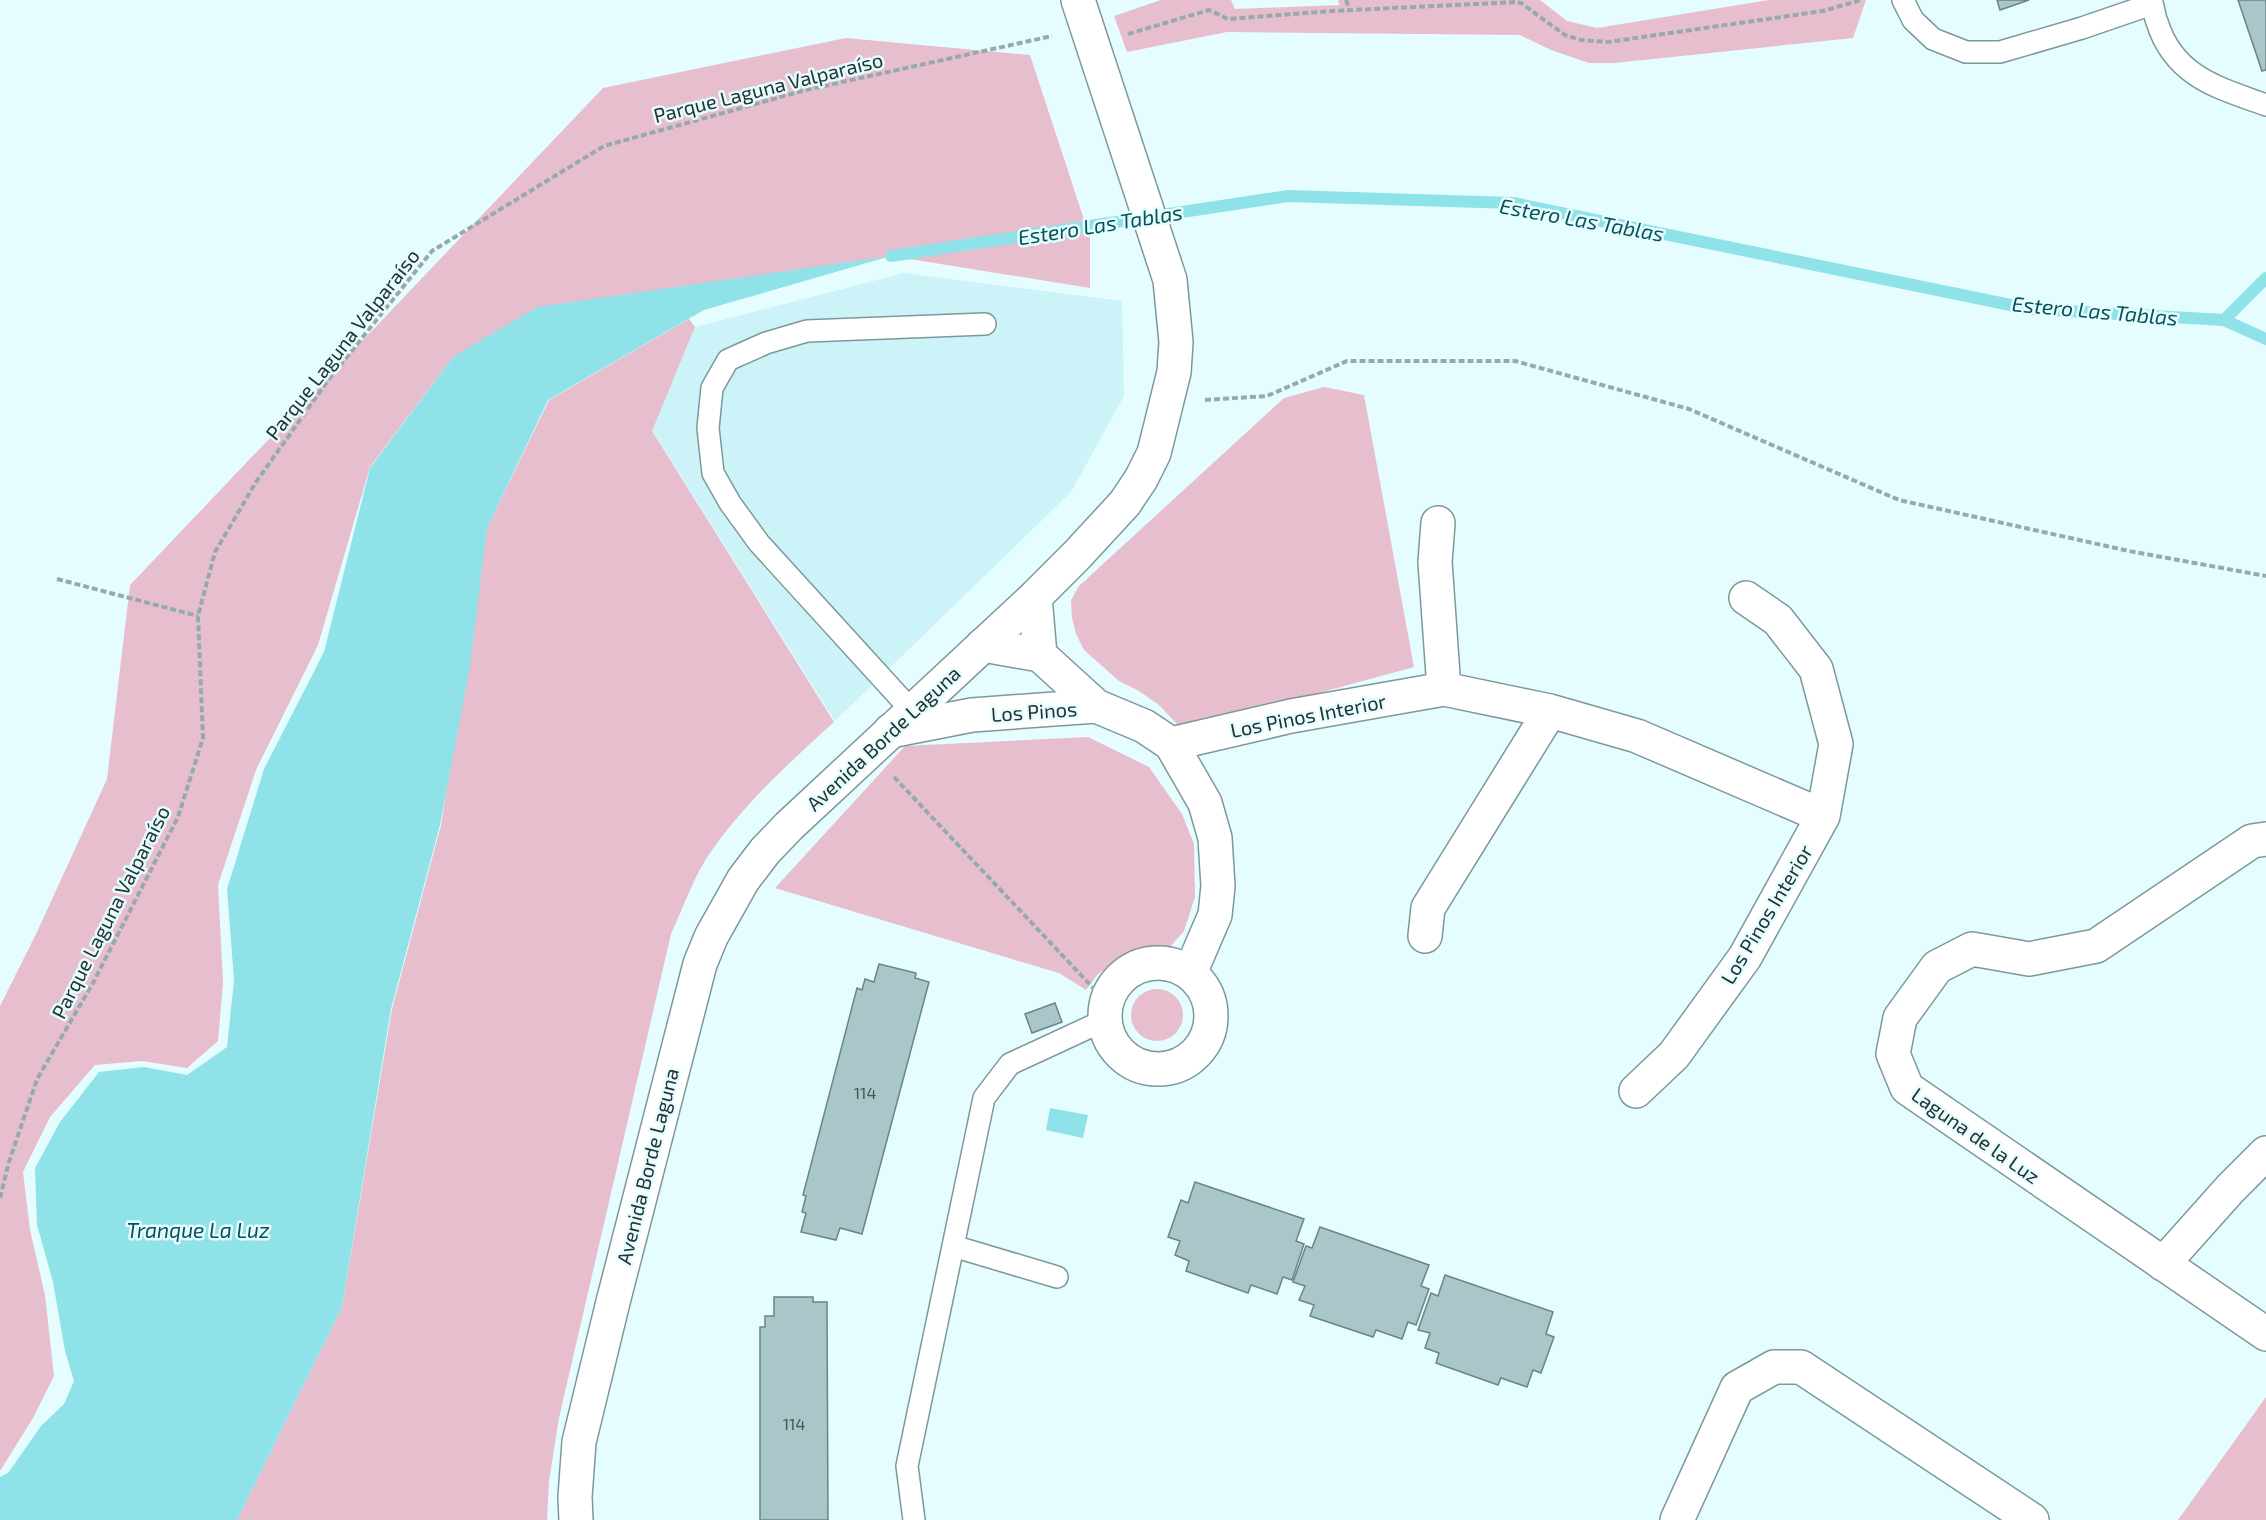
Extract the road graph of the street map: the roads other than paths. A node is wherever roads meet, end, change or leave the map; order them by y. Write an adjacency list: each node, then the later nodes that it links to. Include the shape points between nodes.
1 (1903, 0): 2 (lane, via 1913,20 1933,39 1966,52 2000,52)
2 (2152, 2): 4 (lane, via 2165,40 2191,72 2209,84)
3 (1086, 24): 7 (street, Avenida Borde Laguna, via 1170,280 1176,342 1174,372 1155,453 1136,487)
4 (2266, 105)
5 (985, 324): 16 (lane, via 807,332 766,343 728,360 712,388 708,428 713,473 730,503)
6 (1438, 523): 12 (street, via 1434,562)
7 (1035, 597): 9 (street, Avenida Borde Laguna); 10 (street)
8 (1746, 598): 18 (street, Los Pinos Interior, via 1778,620 1816,669 1836,744)
9 (982, 645): 10 (street); 11 (street, Avenida Borde Laguna)
10 (1040, 655): 13 (street, Los Pinos)
11 (939, 684): 15 (street, Los Pinos); 16 (street, Avenida Borde Laguna)
12 (1444, 689): 14 (street, Los Pinos Interior); 17 (street, Los Pinos Interior, via 1291,716)
13 (1096, 706): 15 (street, Los Pinos); 17 (street, Los Pinos, via 1144,726)
14 (1550, 711): 18 (street, Los Pinos Interior, via 1637,736); 20 (street, via 1428,908)
15 (972, 715): 16 (street, Los Pinos)
16 (890, 730): 31 (street, Avenida Borde Laguna, via 765,851 743,880 711,937 689,1004 579,1442)
17 (1171, 744): 21 (street, Los Pinos, via 1205,802 1217,855 1215,915)
18 (1823, 816): 23 (street, Los Pinos Interior, via 1745,957 1674,1055)
19 (2266, 839): 26 (street, Laguna de la Luz, via 2252,841 2096,946 2029,958 1972,949 1937,967 1900,1018 1893,1054 1907,1088)
20 (1425, 936)
21 (1190, 974): 22 (street, via 1158,963 1141,966 1114,987); 22 (street, via 1206,994 1211,1020 1198,1052 1184,1062 1167,1068 1149,1068 1132,1062 1119,1052 1109,1036)
22 (1106, 1011): 25 (lane, via 1010,1064 984,1098)
23 (1636, 1091)
24 (2266, 1153): 26 (street)
25 (953, 1246): 27 (lane); 32 (lane, via 907,1466)
26 (2163, 1264): 28 (street, Laguna de la Luz)
27 (1057, 1277)
28 (2266, 1334)
29 (1677, 1518): 30 (street, via 1737,1388 1774,1367 1801,1367)
30 (2027, 1519)
31 (576, 1520)
32 (914, 1520)

